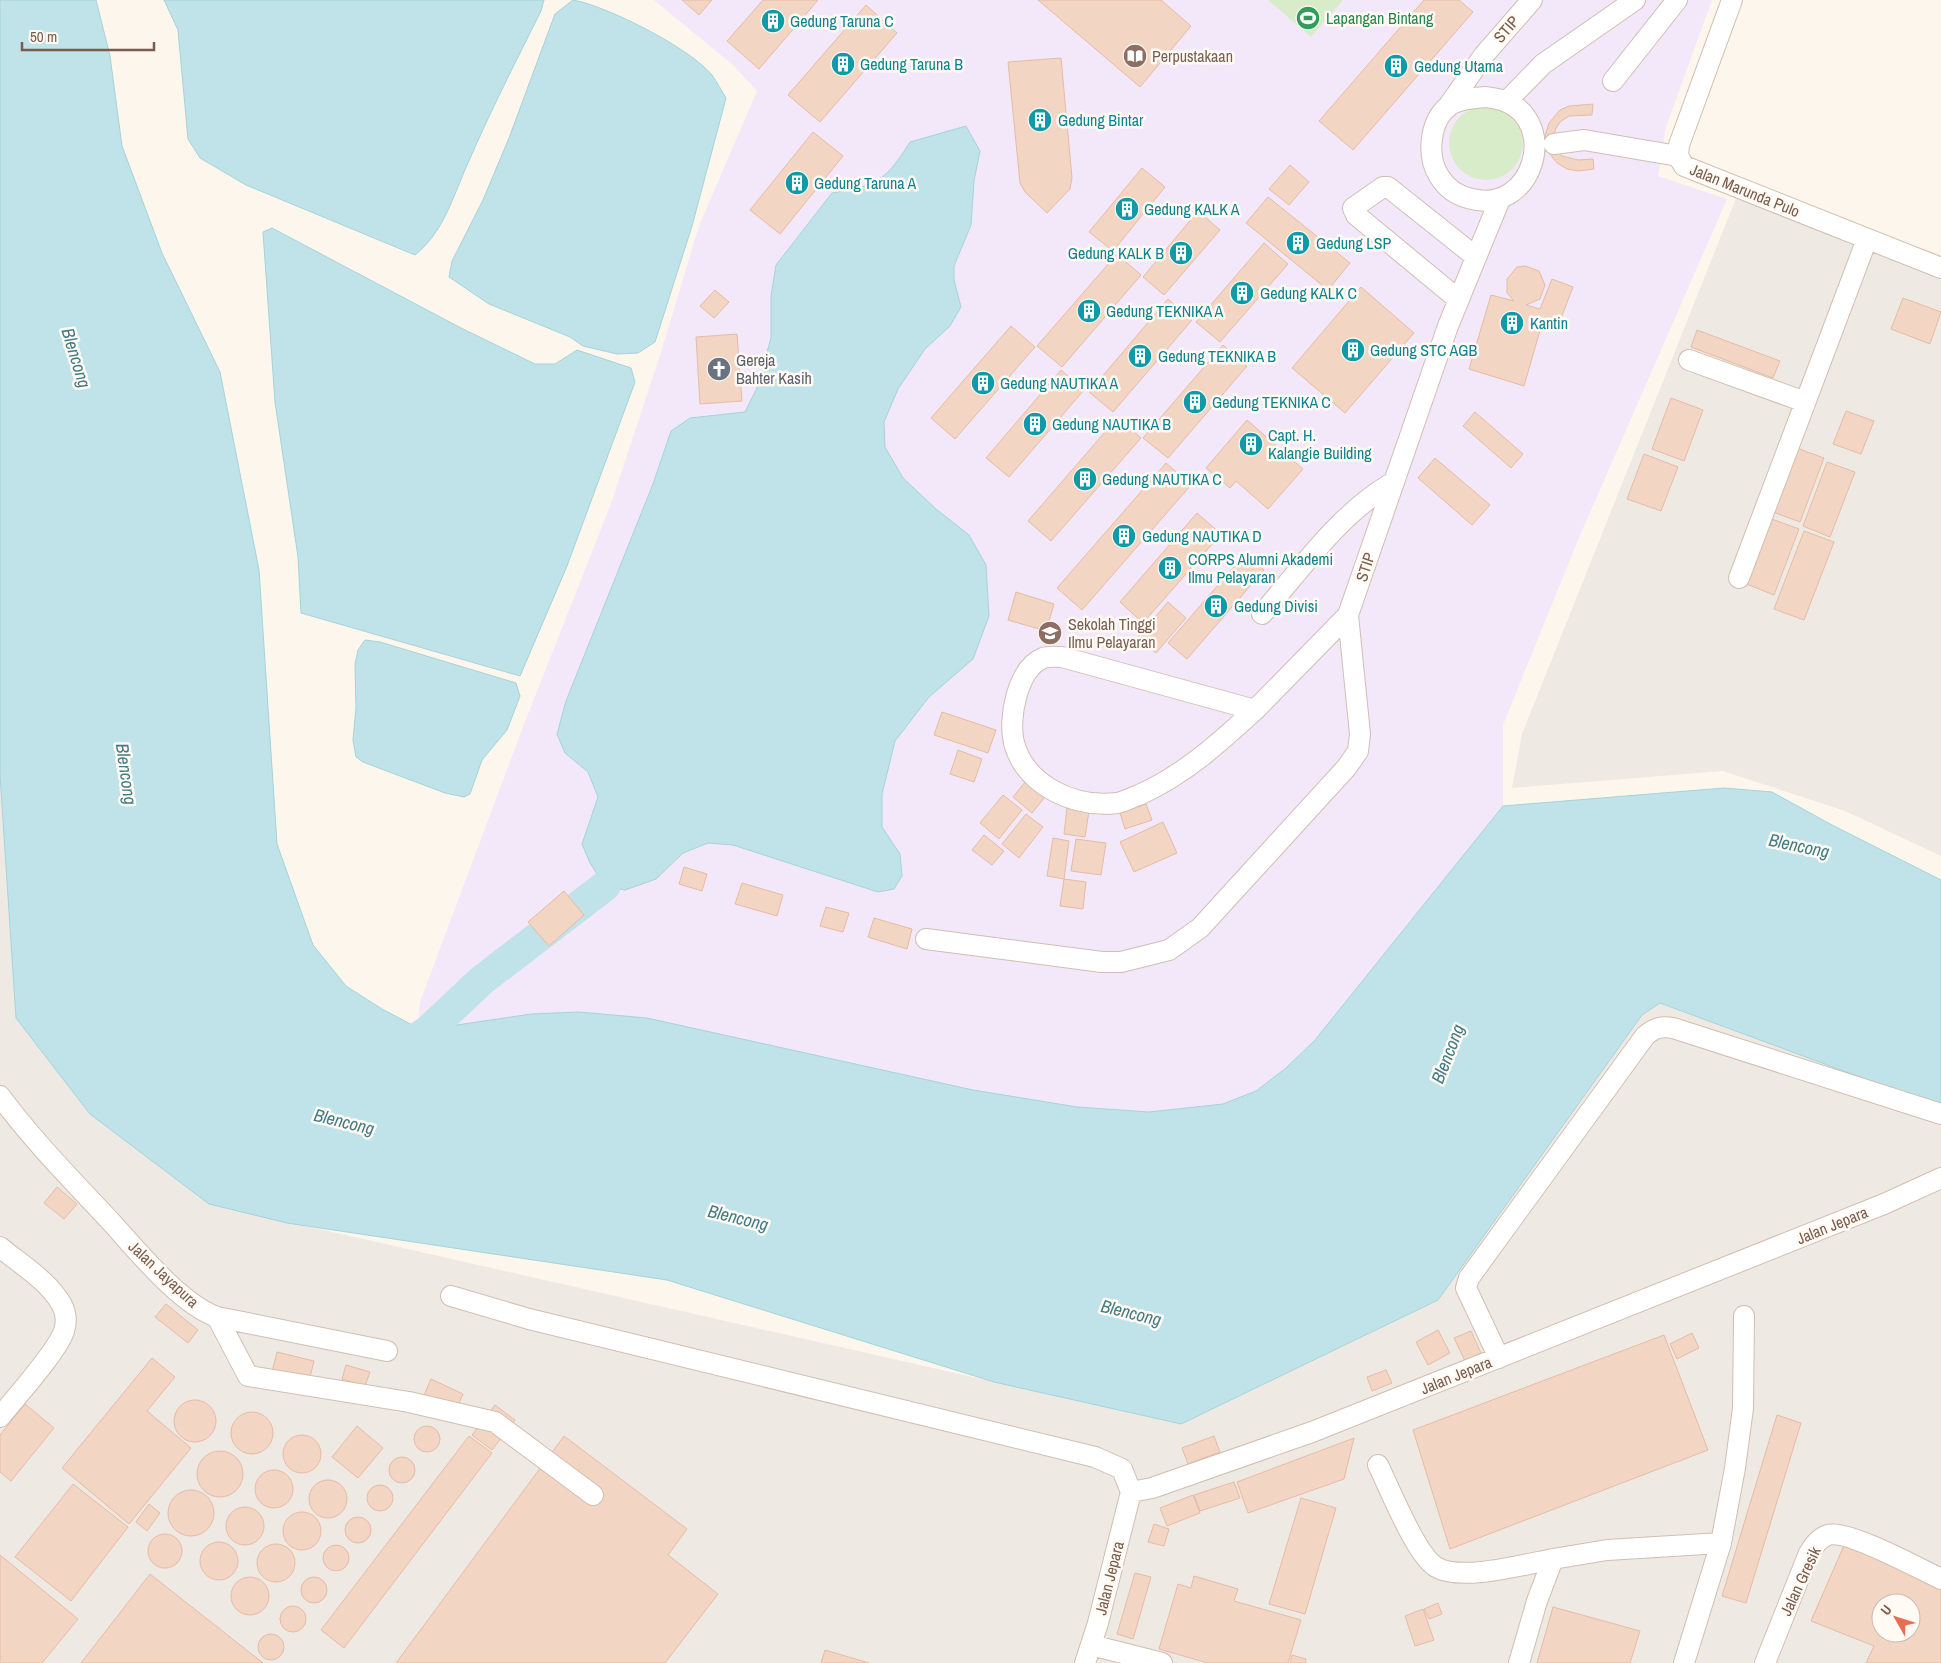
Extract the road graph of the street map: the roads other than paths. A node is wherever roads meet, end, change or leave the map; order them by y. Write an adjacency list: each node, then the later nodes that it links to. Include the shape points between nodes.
1 (1532, 0): 7 (street, STIP, via 1484,56)
2 (1635, 0): 6 (street, via 1543,64)
3 (1677, 0): 5 (street)
4 (1732, 0): 9 (street, Jalan Marunda Pulo, via 1679,145)
5 (1613, 81)
6 (1506, 102): 7 (street, via 1486,97); 8 (street, via 1522,114)
7 (1446, 108): 10 (street, via 1436,126 1431,146 1433,167 1444,184 1460,197 1480,202)
8 (1545, 148): 9 (street, via 1584,140); 10 (street, via 1518,188)
9 (1678, 156): 11 (street, Jalan Marunda Pulo, via 1684,166)
10 (1500, 199): 12 (street, STIP)
11 (1867, 240): 13 (street, Jalan Marunda Pulo); 16 (street)
12 (1476, 257): 14 (street, STIP); 14 (street, via 1388,187 1383,187 1353,208 1356,215)
13 (1941, 268)
14 (1459, 300): 17 (street, STIP)
15 (1689, 360): 16 (street)
16 (1805, 402): 18 (street)
17 (1392, 484): 19 (street, via 1368,497 1344,519); 20 (street, STIP)
18 (1739, 578)
19 (1262, 614)
20 (1348, 615): 21 (street, STIP); 22 (street, via 1360,734 1358,751 1281,841 1190,936 1169,950 1121,962 1079,961)
21 (1255, 710): 21 (street, STIP, via 1062,657 1052,657 1042,658 1022,681 1011,727 1014,745 1040,782 1060,795 1087,802 1119,803 1187,769)
22 (926, 939)
23 (0, 1096): 29 (street, Jalan Jayapura, via 28,1133 153,1268 199,1308)
24 (1941, 1114): 31 (street, via 1673,1028 1653,1029 1469,1278 1466,1288)
25 (1941, 1178): 31 (street, Jalan Jepara, via 1884,1204)
26 (0, 1247): 32 (street, via 56,1296 66,1318 61,1340)
27 (451, 1296): 34 (street, via 529,1319 1095,1457 1122,1469)
28 (1744, 1316): 36 (street, via 1742,1408)
29 (217, 1317): 30 (street, Jalan Jayapura); 35 (street, via 248,1376 409,1402 495,1422)
30 (387, 1351)
31 (1499, 1358): 34 (street, Jalan Jepara, via 1312,1432 1152,1488)
32 (0, 1417)
33 (1378, 1465): 37 (street, via 1424,1555 1437,1567 1450,1572 1471,1572)
34 (1131, 1492): 39 (street, Jalan Jepara)
35 (593, 1495)
36 (1722, 1543): 37 (street, via 1607,1550); 42 (street)
37 (1553, 1559): 41 (street)
38 (1941, 1580): 43 (street, Jalan Gresik, via 1848,1536 1829,1534 1820,1539 1809,1553)
39 (1088, 1654): 40 (street)
40 (1162, 1663)
41 (1518, 1663)
42 (1684, 1663)
43 (1765, 1663)

